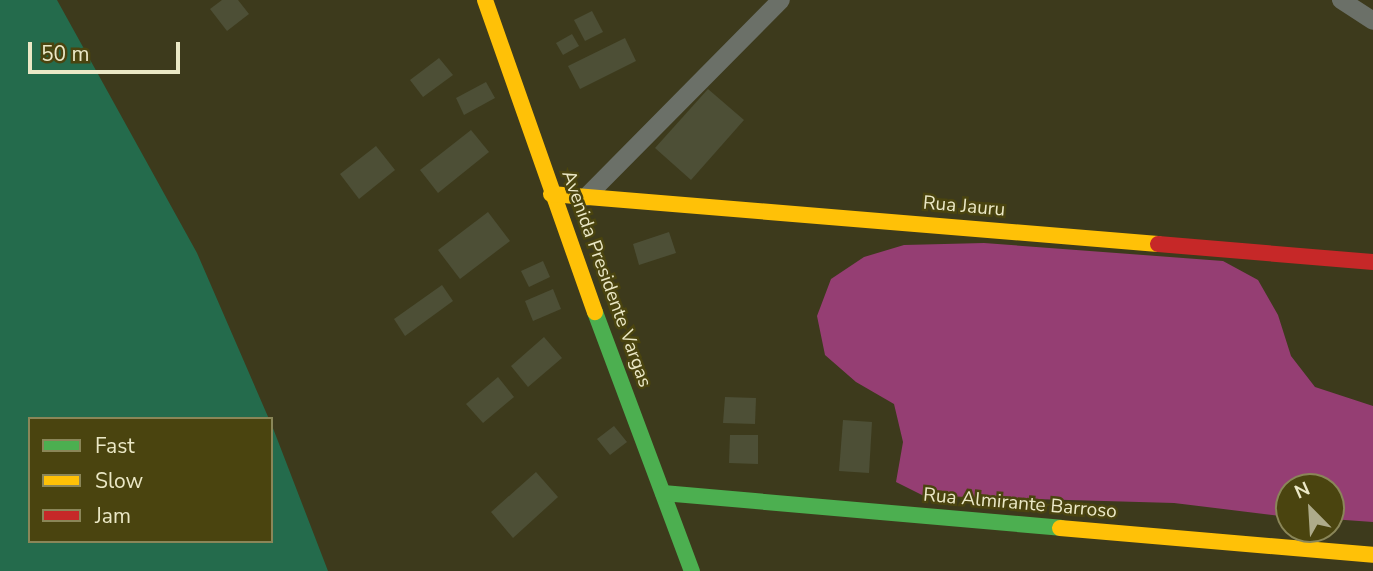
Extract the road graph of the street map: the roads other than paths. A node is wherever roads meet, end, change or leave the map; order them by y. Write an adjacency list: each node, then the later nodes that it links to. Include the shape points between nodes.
1 (485, 0): 5 (street, Avenida Presidente Vargas)
2 (781, 0): 6 (street)
3 (1341, 0): 4 (street)
4 (1366, 11)
5 (551, 194): 6 (street, Rua Jauru); 8 (street, Avenida Presidente Vargas)
6 (586, 197): 7 (street, Rua Jauru)
7 (1373, 262)
8 (663, 494): 9 (street, Rua Almirante Barroso); 10 (street, Avenida Presidente Vargas)
9 (1373, 555)
10 (692, 571)

